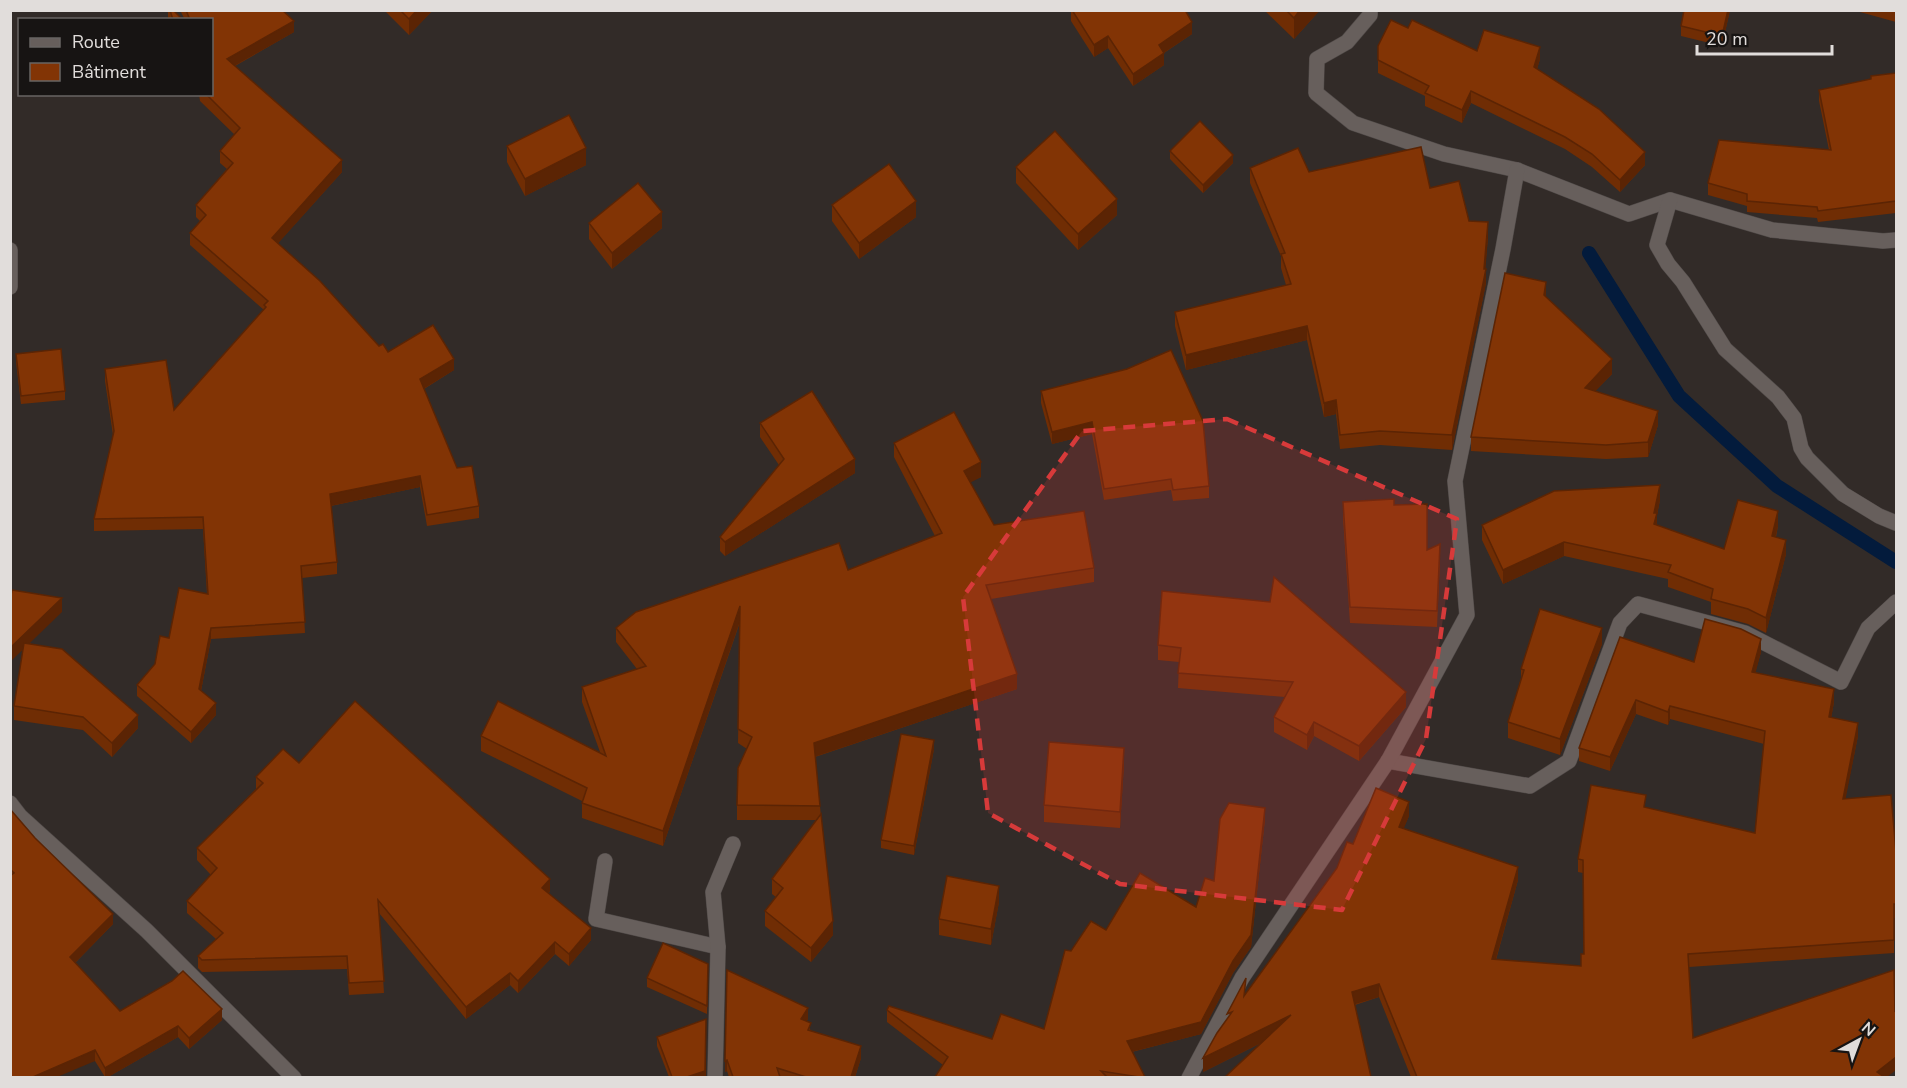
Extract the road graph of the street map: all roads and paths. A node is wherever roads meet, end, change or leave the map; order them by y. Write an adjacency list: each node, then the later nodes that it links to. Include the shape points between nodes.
1 (1371, 12): 2 (street, via 1347,42 1317,59 1316,93 1353,123 1444,154)
2 (1517, 170): 3 (street, via 1629,214); 9 (street, via 1455,481 1467,615)
3 (1670, 200): 4 (street, via 1772,230); 7 (street, via 1657,245 1725,349 1778,397 1794,418 1807,459 1843,494)
4 (1896, 240)
5 (10, 250): 6 (street)
6 (10, 287)
7 (1896, 523)
8 (1896, 602): 9 (street, via 1868,628 1841,682 1745,633 1638,604 1620,622 1569,761 1540,780 1530,786)
9 (1388, 761): 16 (street, via 1242,978)
10 (10, 802): 14 (street, via 20,816 147,931)
11 (733, 843): 13 (street, via 713,892)
12 (605, 861): 13 (street, via 596,919)
13 (718, 947): 15 (street)
14 (294, 1077)
15 (715, 1077)
16 (1189, 1077)

